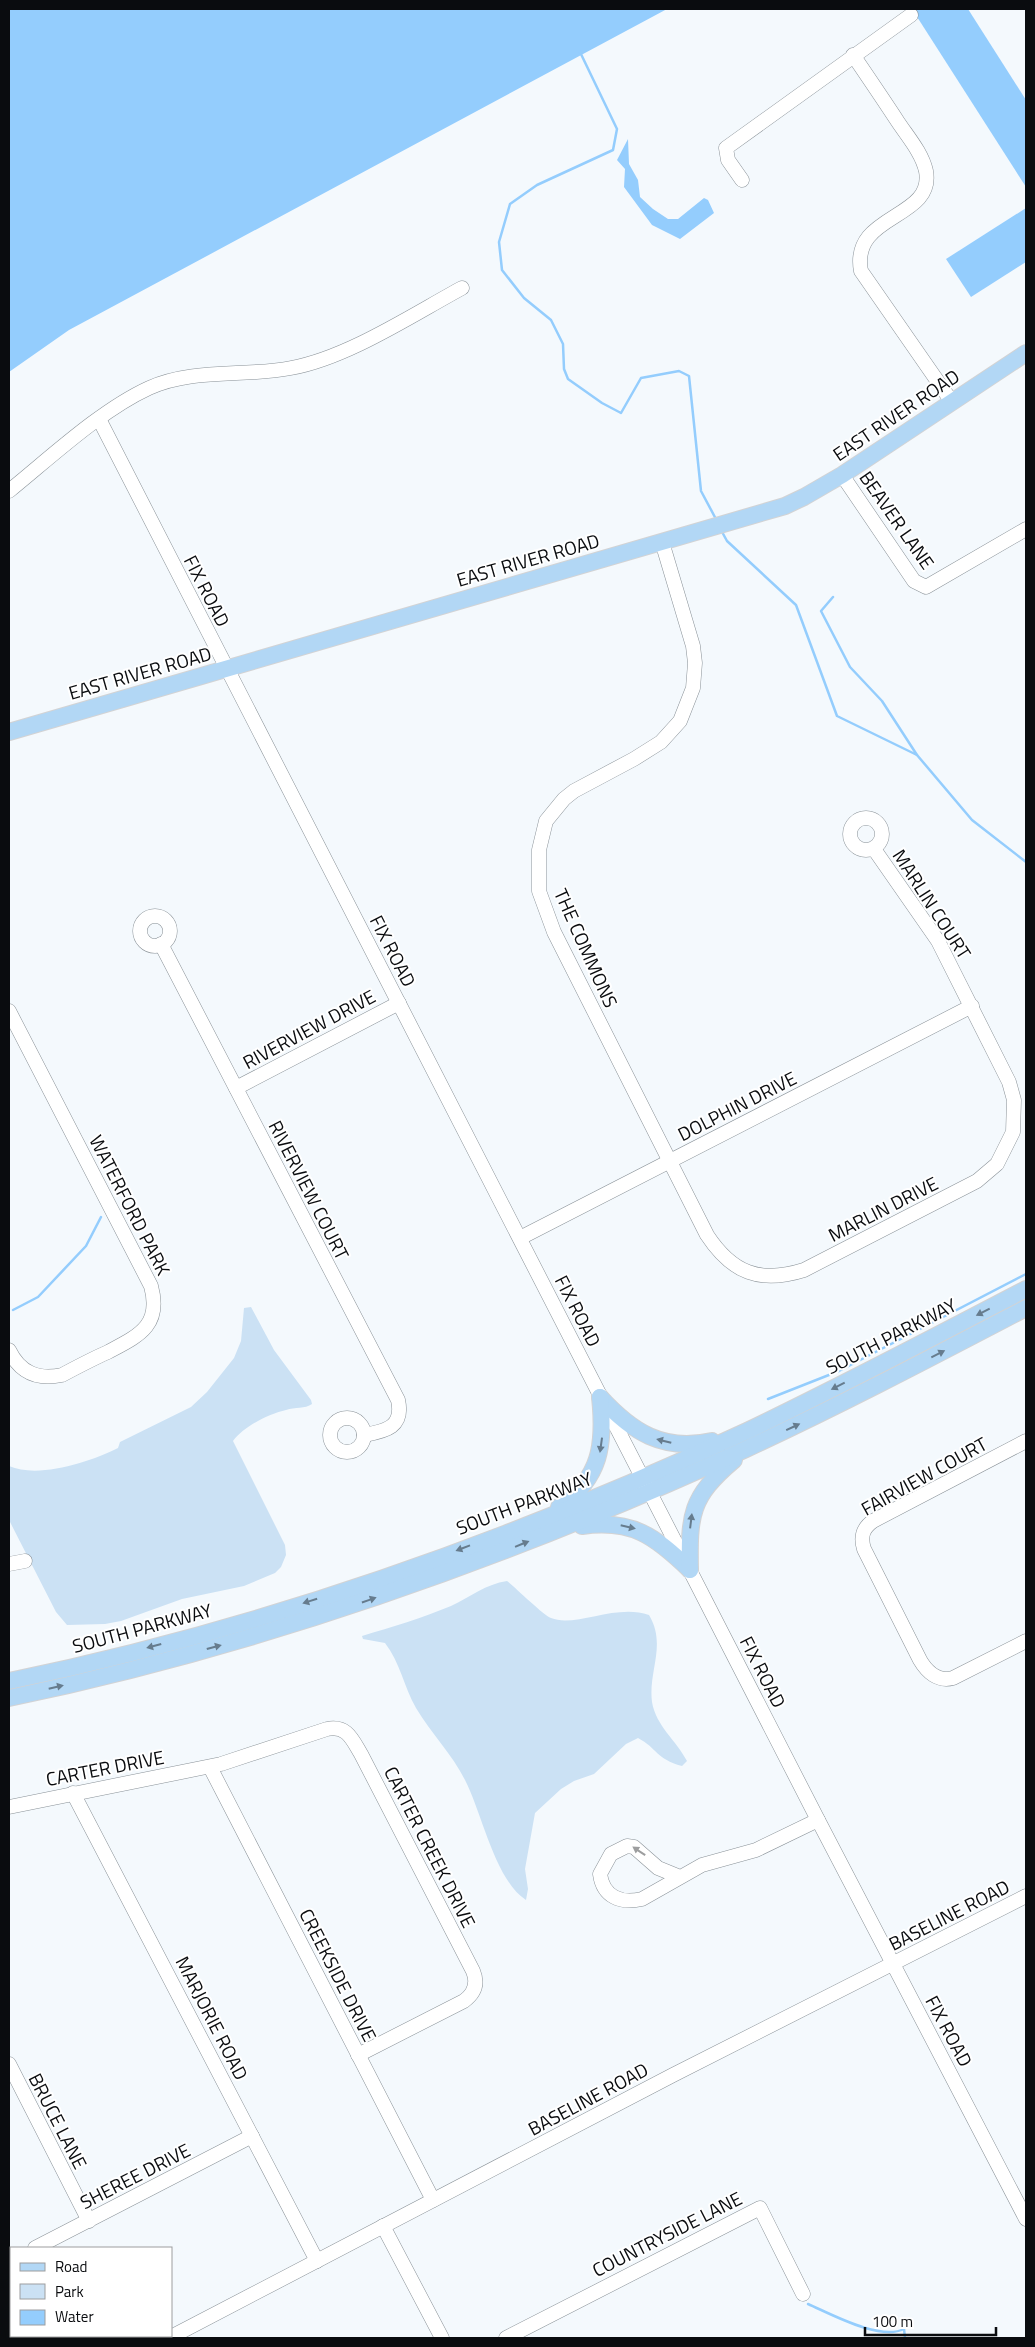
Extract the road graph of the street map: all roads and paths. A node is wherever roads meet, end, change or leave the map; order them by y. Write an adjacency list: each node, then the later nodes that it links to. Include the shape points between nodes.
1 (911, 15): 2 (street)
2 (853, 55): 3 (street, via 726,148 728,160); 6 (street, via 918,151 926,172 924,189 915,202 866,237 859,253 860,271)
3 (742, 180)
4 (462, 288): 7 (street, via 367,340 316,362 272,371 166,382 133,396)
5 (1026, 353): 6 (main road, EAST RIVER ROAD)
6 (952, 402): 8 (main road, EAST RIVER ROAD)
7 (99, 420): 9 (street); 12 (street, FIX ROAD)
8 (842, 475): 10 (street, BEAVER LANE, via 914,581 922,586 926,587); 11 (main road, EAST RIVER ROAD, via 795,502)
9 (9, 491)
10 (1026, 529)
11 (662, 542): 12 (main road, EAST RIVER ROAD); 20 (street, THE COMMONS, via 694,646 695,679 687,705 680,721 660,742 574,791 546,821 539,850 539,891 554,932)
12 (226, 669): 13 (main road, EAST RIVER ROAD); 16 (street, FIX ROAD)
13 (9, 732)
14 (874, 848): 17 (street, MARLIN COURT, via 938,941)
15 (161, 944): 19 (street, RIVERVIEW COURT)
16 (399, 1003): 19 (street, RIVERVIEW DRIVE); 21 (street, FIX ROAD)
17 (972, 1006): 20 (street, DOLPHIN DRIVE); 20 (street, MARLIN DRIVE, via 1009,1082 1014,1100 1013,1132 1004,1153 988,1173 937,1202 804,1270 766,1277 740,1268 716,1249)
18 (9, 1011): 24 (street, WATERFORD PARK, via 151,1286 154,1307 148,1325 135,1338 62,1374 34,1376 18,1365)
19 (236, 1088): 27 (street, RIVERVIEW COURT, via 398,1400 399,1414 391,1427)
20 (669, 1162): 21 (street, DOLPHIN DRIVE)
21 (520, 1238): 25 (street, FIX ROAD)
22 (1026, 1289): 26 (main road, SOUTH PARKWAY, one-way to 26)
23 (1026, 1308): 29 (main road, SOUTH PARKWAY, one-way to 23)
24 (9, 1350)
25 (600, 1397): 26 (main road, one-way to 25, via 700,1444 672,1444 637,1430); 30 (street, FIX ROAD); 31 (main road, one-way to 31, via 602,1439 594,1469 578,1490)
26 (746, 1431): 30 (main road, SOUTH PARKWAY)
27 (364, 1435)
28 (1026, 1442): 36 (street, FAIRVIEW COURT, via 873,1521 865,1528 862,1537 864,1549 920,1660 930,1673 942,1679 953,1678)
29 (749, 1448): 30 (main road, SOUTH PARKWAY); 35 (main road, one-way to 29, via 691,1522 698,1499 708,1484)
30 (646, 1484): 31 (main road, SOUTH PARKWAY); 32 (main road, SOUTH PARKWAY); 35 (street, FIX ROAD)
31 (542, 1519): 37 (main road, SOUTH PARKWAY, one-way to 37, via 414,1566 236,1624)
32 (562, 1528): 35 (main road, one-way to 35, via 609,1524 636,1529 666,1547); 38 (main road, SOUTH PARKWAY, one-way to 32, via 189,1654 342,1609)
33 (25, 1561): 34 (street)
34 (9, 1564)
35 (690, 1570): 42 (street, FIX ROAD)
36 (1026, 1641)
37 (9, 1681)
38 (9, 1698)
39 (210, 1767): 40 (street, CARTER DRIVE); 46 (street, CREEKSIDE DRIVE); 46 (street, CARTER CREEK DRIVE, via 327,1729 339,1728 348,1733 473,1971 476,1985 468,1998)
40 (73, 1793): 41 (street, CARTER DRIVE); 48 (street, MARJORIE ROAD)
41 (9, 1807)
42 (818, 1820): 43 (street, via 756,1850 702,1865); 45 (street, FIX ROAD)
43 (680, 1877): 43 (street, one-way to 43, via 658,1868 634,1847 627,1846 611,1854 600,1874 603,1886 614,1898 632,1902)
44 (1026, 1896): 45 (street, BASELINE ROAD)
45 (893, 1965): 49 (street, BASELINE ROAD); 50 (street, FIX ROAD)
46 (358, 2055): 49 (street, CREEKSIDE DRIVE)
47 (9, 2064): 51 (street, BRUCE LANE)
48 (252, 2136): 51 (street, SHEREE DRIVE); 54 (street, MARJORIE ROAD)
49 (433, 2200): 52 (street, BASELINE ROAD)
50 (1026, 2219)
51 (89, 2220): 53 (street, SHEREE DRIVE)
52 (383, 2226): 54 (street, BASELINE ROAD); 57 (street)
53 (37, 2247)
54 (317, 2261): 56 (street, BASELINE ROAD)
55 (803, 2294): 58 (street, COUNTRYSIDE LANE, via 760,2208)
56 (172, 2336)
57 (442, 2338)
58 (506, 2338)

